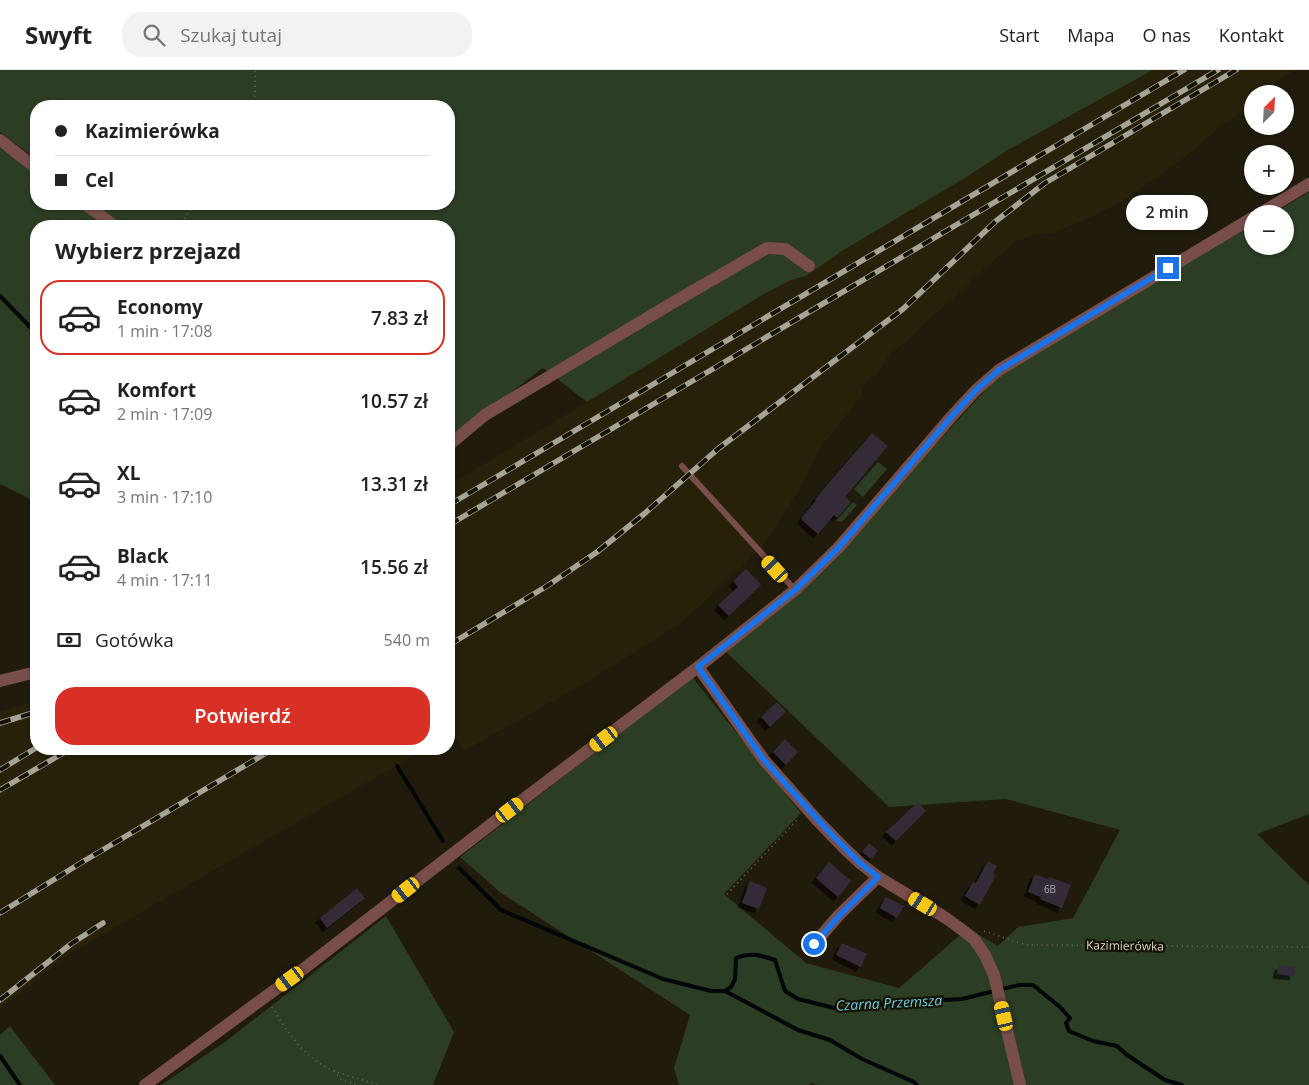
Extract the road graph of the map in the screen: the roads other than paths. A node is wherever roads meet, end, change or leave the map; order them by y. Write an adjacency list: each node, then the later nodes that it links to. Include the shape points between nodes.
1 (0, 140): 2 (street)
2 (30, 163)
3 (1309, 184): 4 (street)
4 (1274, 205)
5 (93, 210): 6 (street)
6 (107, 220)
7 (1244, 223): 11 (street, via 999,370 976,390 839,547)
8 (809, 266): 9 (street, via 786,248 767,248 485,415)
9 (455, 440)
10 (682, 466): 11 (lane)
11 (795, 590): 12 (street)
12 (698, 667): 15 (street, via 764,760 807,809); 17 (street)
13 (30, 674): 14 (street)
14 (0, 681)
15 (878, 877): 16 (street); 18 (street, via 946,918 974,939 985,955 996,981)
16 (814, 944)
17 (145, 1085)
18 (1020, 1085)

